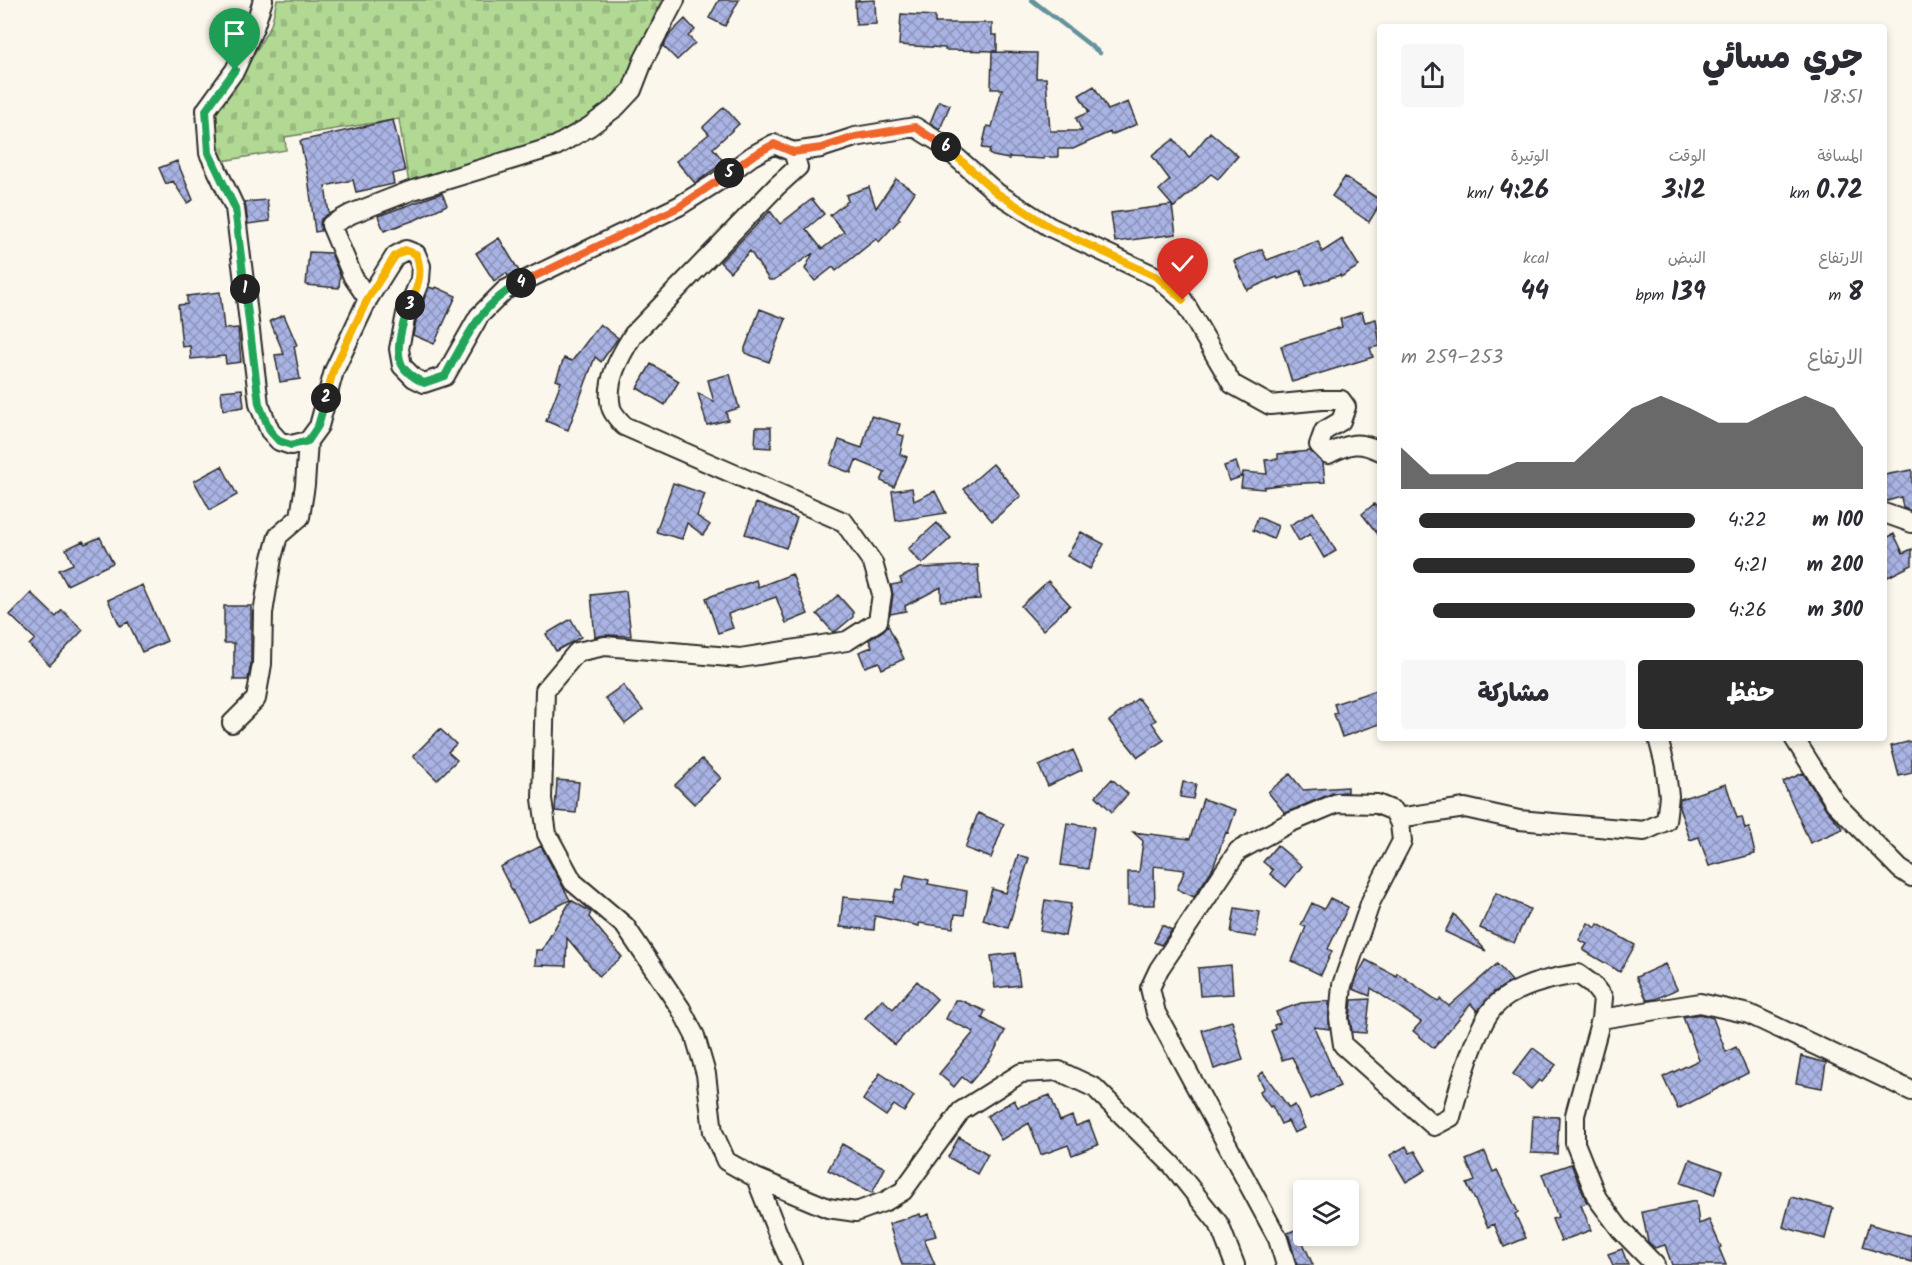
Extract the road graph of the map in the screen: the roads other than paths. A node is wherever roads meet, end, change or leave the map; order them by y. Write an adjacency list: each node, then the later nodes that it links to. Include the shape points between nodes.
1 (262, 0): 5 (street, via 235,70 206,110 209,153 235,208 259,404 270,431 279,441 291,445)
2 (675, 0): 4 (street, via 632,90 590,127 556,146 410,191 331,225 352,277)
3 (793, 152): 4 (street, via 774,144 679,207 505,290 479,316 445,376 424,383 402,366 399,349 406,314 420,280 421,266 416,254 405,250 395,256); 6 (street, via 915,127 939,142 997,193 1050,227 1157,277 1183,300 1232,384 1270,405 1341,400 1346,407 1341,421 1324,431 1319,445 1328,454 1344,446 1365,444); 16 (street, via 798,166 633,335 617,360 611,409 624,426 844,522 873,563 882,594 878,621 847,641 740,658 605,646 577,652 545,690 542,799 547,834 573,882 625,926 681,1009 695,1036 706,1074 712,1132 726,1161)
4 (368, 298): 5 (street, via 333,371 318,426)
5 (308, 441): 9 (street, via 300,517 278,536 266,589 256,699)
6 (1377, 450)
7 (1887, 514): 8 (street)
8 (1912, 523)
9 (232, 723)
10 (1659, 741): 12 (street, via 1669,796 1666,821 1644,831 1518,820 1465,808)
11 (1796, 741): 13 (street, via 1835,803)
12 (1398, 818): 14 (street, via 1402,841 1371,901 1341,985 1339,1018 1343,1045 1434,1126 1451,1117 1480,1029 1494,1008 1519,989 1578,974 1603,998); 19 (street, via 1394,811 1377,804 1337,803 1238,851 1150,988 1156,1012 1278,1239)
13 (1912, 877)
14 (1601, 1019): 15 (street, via 1700,1003 1749,1014); 20 (street, via 1575,1115 1575,1143 1597,1198)
15 (1912, 1091)
16 (756, 1179): 17 (street); 18 (street, via 828,1208 856,1212 886,1202 903,1191 962,1111 1021,1074 1059,1071 1095,1088 1172,1165 1219,1224)
17 (792, 1265)
18 (1235, 1265)
19 (1286, 1265)
20 (1655, 1265)

